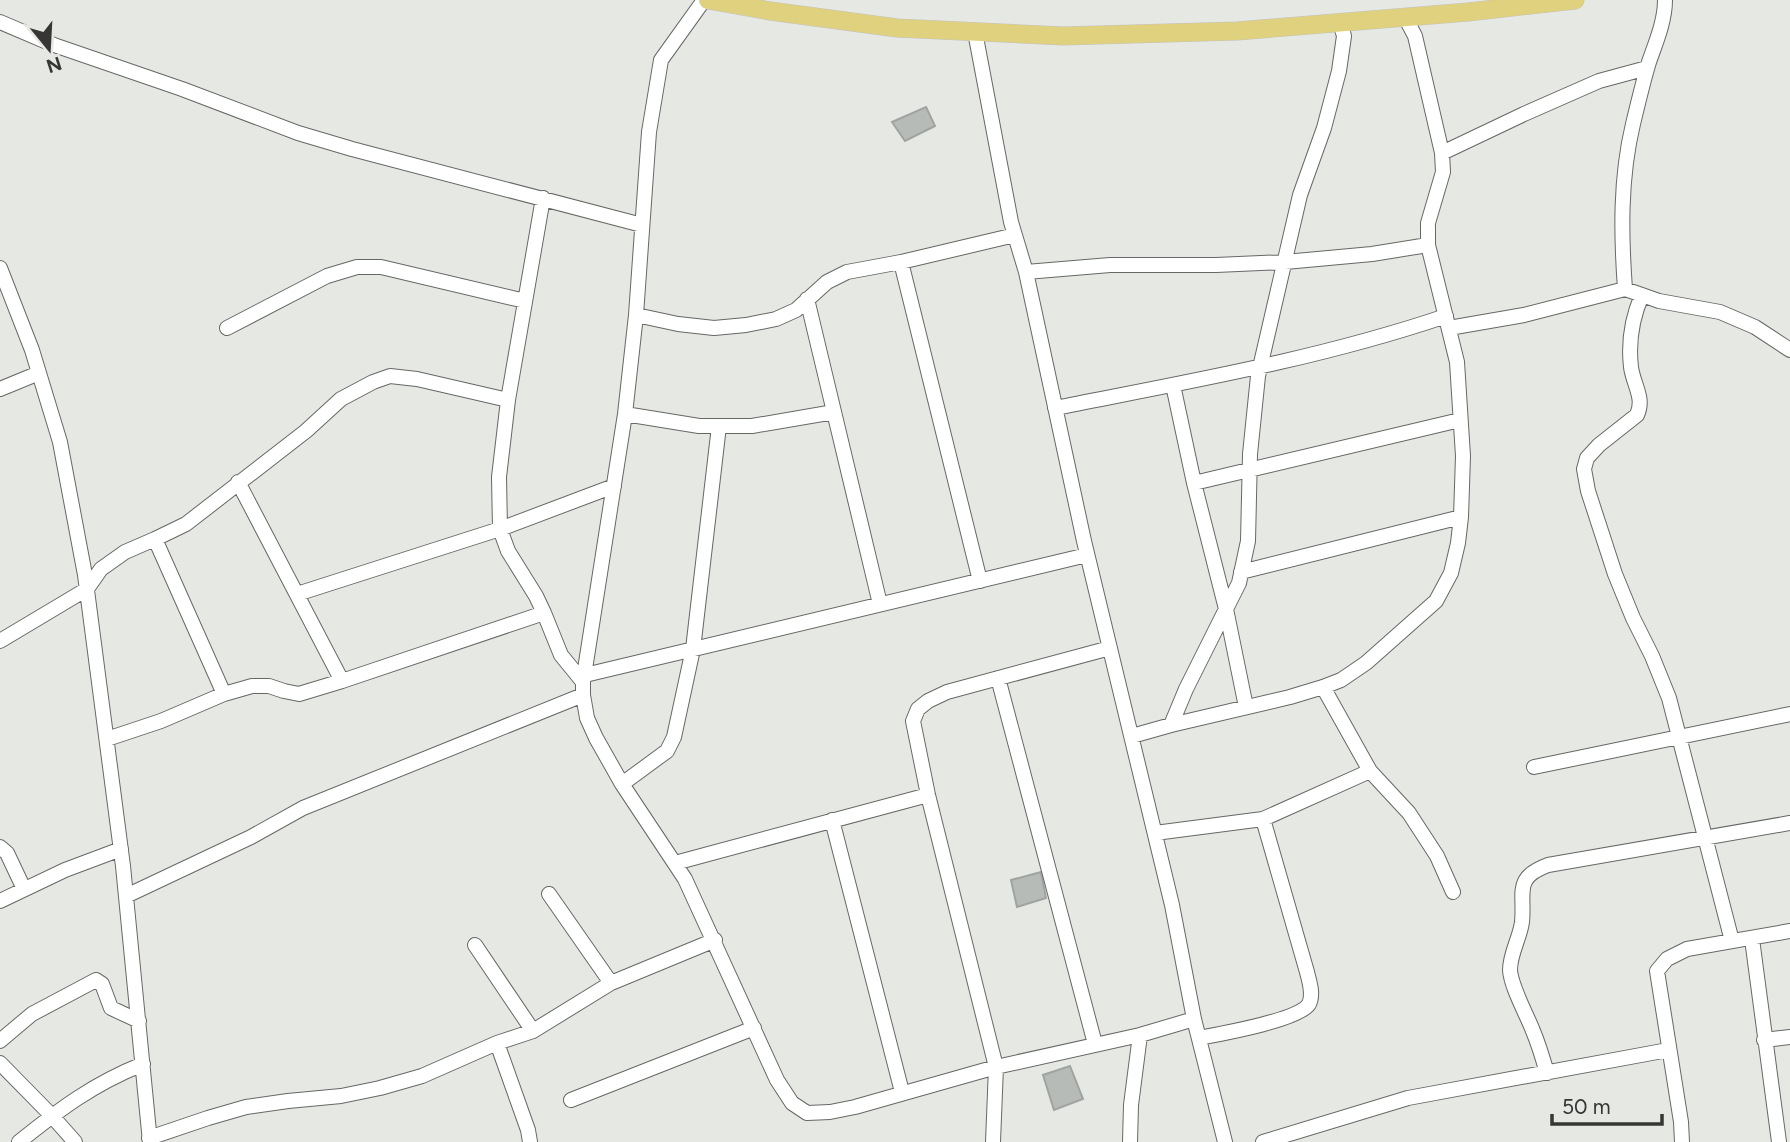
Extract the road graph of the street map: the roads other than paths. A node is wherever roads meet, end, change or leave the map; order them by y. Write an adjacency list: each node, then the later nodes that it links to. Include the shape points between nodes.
1 (706, 0): 7 (main road, via 897,28); 11 (street, via 661,60 649,131)
2 (1575, 0): 4 (main road)
3 (1665, 0): 8 (street)
4 (1405, 17): 6 (main road); 9 (street, via 1415,36)
5 (0, 22): 10 (street, via 299,133)
6 (1340, 23): 7 (main road, via 1237,32 1063,36); 15 (street, via 1344,36 1339,71 1300,195)
7 (975, 32): 12 (street)
8 (1647, 68): 9 (street, via 1599,81); 18 (street, via 1624,183)
9 (1442, 153): 13 (street, via 1443,172 1428,223)
10 (542, 198): 11 (street); 21 (street)
11 (642, 225): 22 (street)
12 (1015, 235): 14 (street); 17 (street)
13 (1428, 245): 15 (street); 23 (street)
14 (901, 262): 20 (street, via 847,272); 45 (street)
15 (1285, 262): 17 (street, via 1110,265); 26 (street)
16 (0, 268): 27 (street)
17 (1026, 272): 31 (street)
18 (1625, 289): 19 (street); 23 (street, via 1524,315)
19 (1642, 295): 25 (street, via 1720,312 1755,327); 63 (street, via 1630,342 1640,409 1599,445 1584,469 1615,574 1669,698)
20 (807, 299): 22 (street, via 776,319 714,328); 32 (street)
21 (525, 301): 24 (street, via 381,267 357,267 327,276); 30 (street)
22 (636, 315): 33 (street)
23 (1447, 322): 26 (street); 34 (street, via 1457,362)
24 (226, 328)
25 (1790, 350)
26 (1260, 367): 28 (street); 36 (street)
27 (39, 373): 29 (street); 46 (street, via 60,442)
28 (1173, 385): 31 (street); 38 (street)
29 (0, 389)
30 (508, 400): 37 (street, via 390,376 341,399); 41 (street, via 499,477)
31 (1055, 408): 43 (street)
32 (834, 412): 35 (street, via 752,426); 48 (street)
33 (625, 414): 35 (street); 39 (street)
34 (1460, 420): 36 (street); 40 (street)
35 (719, 426): 53 (street)
36 (1250, 469): 38 (street); 44 (street, via 1248,541)
37 (239, 482): 42 (street, via 186,524); 47 (street)
38 (1194, 482): 49 (street)
39 (614, 485): 41 (street); 56 (street)
40 (1461, 517): 44 (street); 57 (street, via 1451,573 1436,601 1366,663)
41 (500, 529): 47 (street); 50 (street)
42 (155, 539): 46 (street, via 101,569); 58 (street)
43 (1087, 555): 45 (street); 52 (street)
44 (1241, 572): 49 (street)
45 (980, 581): 48 (street)
46 (87, 589): 51 (street); 64 (street)
47 (297, 594): 55 (street)
48 (880, 604): 53 (street)
49 (1226, 609): 59 (street); 61 (street)
50 (544, 613): 55 (street); 56 (street, via 561,654)
51 (0, 641)
52 (1110, 648): 54 (street); 62 (street)
53 (693, 649): 56 (street); 67 (street, via 667,751)
54 (998, 678): 68 (street, via 947,692 918,709 913,721); 98 (street)
55 (342, 681): 58 (street, via 299,694 269,686)
56 (584, 684): 67 (street, via 587,718); 80 (street, via 303,808)
57 (1323, 687): 59 (street); 66 (street)
58 (224, 694): 64 (street)
59 (1246, 707): 61 (street)
60 (1790, 715): 63 (street)
61 (1171, 725): 62 (street)
62 (1132, 736): 72 (street)
63 (1680, 736): 65 (street); 73 (street)
64 (107, 739): 75 (street)
65 (1534, 767)
66 (1370, 771): 69 (street); 78 (street, via 1409,813 1437,856)
67 (622, 784): 76 (street)
68 (928, 795): 70 (street); 102 (street)
69 (1263, 819): 72 (street); 94 (street, via 1312,995 1303,1010 1246,1029)
70 (832, 820): 76 (street); 104 (street)
71 (1790, 823): 73 (street)
72 (1154, 833): 88 (street)
73 (1706, 837): 85 (street); 103 (street, via 1548,865 1526,877 1522,924 1510,968)
74 (0, 847): 77 (street)
75 (121, 849): 77 (street); 80 (street)
76 (675, 863): 84 (street)
77 (24, 889): 81 (street)
78 (1453, 892)
79 (549, 894): 87 (street)
80 (126, 896): 89 (street)
81 (0, 901)
82 (1790, 931): 83 (street)
83 (1752, 939): 85 (street); 95 (street)
84 (715, 940): 87 (street); 90 (street)
85 (1732, 941): 99 (street, via 1687,949 1667,959 1657,971)
86 (475, 945): 91 (street)
87 (611, 983): 91 (street)
88 (1194, 1020): 92 (street); 94 (street)
89 (139, 1021): 96 (street, via 111,1008 96,979 33,1014); 101 (street)
90 (754, 1028): 104 (street, via 777,1080 792,1103 807,1113 855,1107); 105 (street)
91 (533, 1031): 97 (street)
92 (1140, 1035): 98 (street); 113 (street)
93 (1790, 1037): 95 (street)
94 (1199, 1038): 114 (street)
95 (1764, 1040): 107 (street)
96 (0, 1041)
97 (498, 1044): 108 (street, via 380,1088 246,1107); 111 (street)
98 (1095, 1044): 102 (street)
99 (1668, 1051): 103 (street); 116 (street)
100 (0, 1063): 106 (street)
101 (143, 1064): 106 (street, via 93,1087); 108 (street)
102 (996, 1067): 104 (street); 112 (street)
103 (1547, 1073): 115 (street, via 1408,1098)
104 (902, 1092)
105 (571, 1100)
106 (52, 1116): 109 (street); 110 (street)
107 (1782, 1138)
108 (149, 1140)
109 (19, 1142)
110 (75, 1142)
111 (530, 1142)
112 (993, 1142)
113 (1130, 1142)
114 (1225, 1142)
115 (1263, 1142)
116 (1682, 1142)

